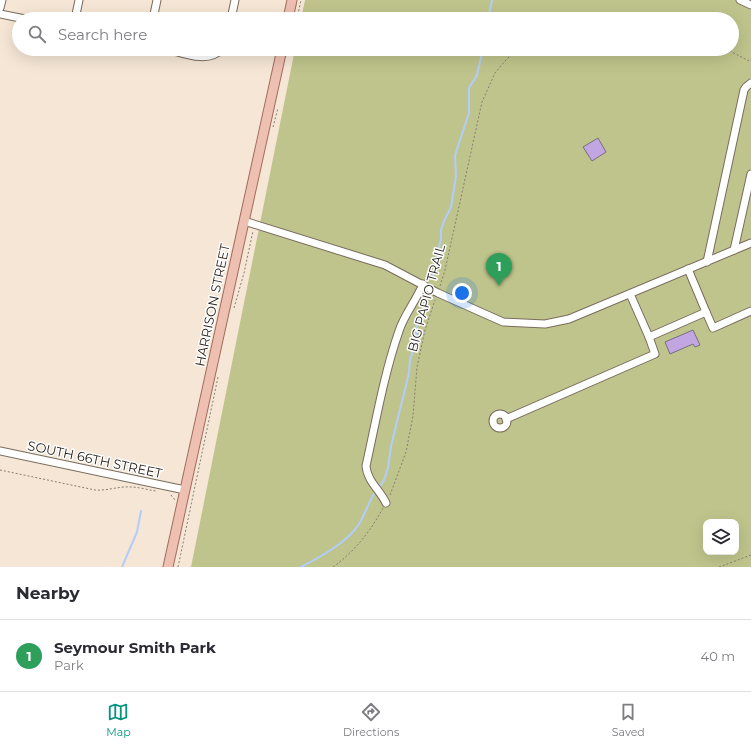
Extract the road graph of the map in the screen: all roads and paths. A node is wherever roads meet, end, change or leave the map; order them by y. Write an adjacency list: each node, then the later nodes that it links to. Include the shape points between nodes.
1 (2, 0): 9 (street)
2 (79, 0): 10 (street)
3 (157, 0): 11 (street)
4 (235, 0): 12 (street)
5 (292, 0): 13 (main road)
6 (301, 0): 14 (path)
7 (740, 0): 8 (street)
8 (751, 5)
9 (0, 8)
10 (76, 12)
11 (155, 12)
12 (232, 12)
13 (289, 12)
14 (298, 12)
15 (0, 14): 16 (street)
16 (12, 16)
17 (280, 56): 25 (main road, HARRISON STREET)
18 (510, 56): 32 (path, BIG PAPIO TRAIL, via 495,74 482,102)
19 (739, 56): 20 (path)
20 (751, 62)
21 (751, 83): 29 (street, via 744,90)
22 (278, 107): 23 (path)
23 (273, 129)
24 (751, 174): 28 (street)
25 (244, 221): 26 (street); 42 (main road, HARRISON STREET)
26 (254, 224): 31 (street, via 385,265); 34 (path)
27 (751, 243): 28 (street)
28 (734, 250): 29 (street)
29 (706, 262): 30 (street)
30 (688, 269): 33 (street); 35 (street)
31 (422, 284): 32 (street); 46 (street, via 399,330 366,466 366,472)
32 (438, 292): 33 (street, via 503,322 545,324 569,319); 46 (path, BIG PAPIO TRAIL, via 425,330 417,367 413,416 406,452)
33 (630, 294): 37 (street)
34 (233, 311)
35 (706, 312): 36 (street, via 712,328); 37 (street)
36 (751, 312)
37 (649, 337): 39 (street, via 655,354)
38 (218, 377): 49 (path)
39 (506, 419)
40 (0, 451): 42 (street, SOUTH 66TH STREET)
41 (0, 470): 43 (path, via 95,490 132,486)
42 (185, 490): 48 (main road, HARRISON STREET)
43 (160, 492)
44 (167, 493): 45 (path, via 173,496)
45 (175, 502)
46 (386, 503): 50 (path, BIG PAPIO TRAIL, via 366,536)
47 (751, 555): 51 (path)
48 (168, 567)
49 (178, 567)
50 (334, 567)
51 (719, 567)

